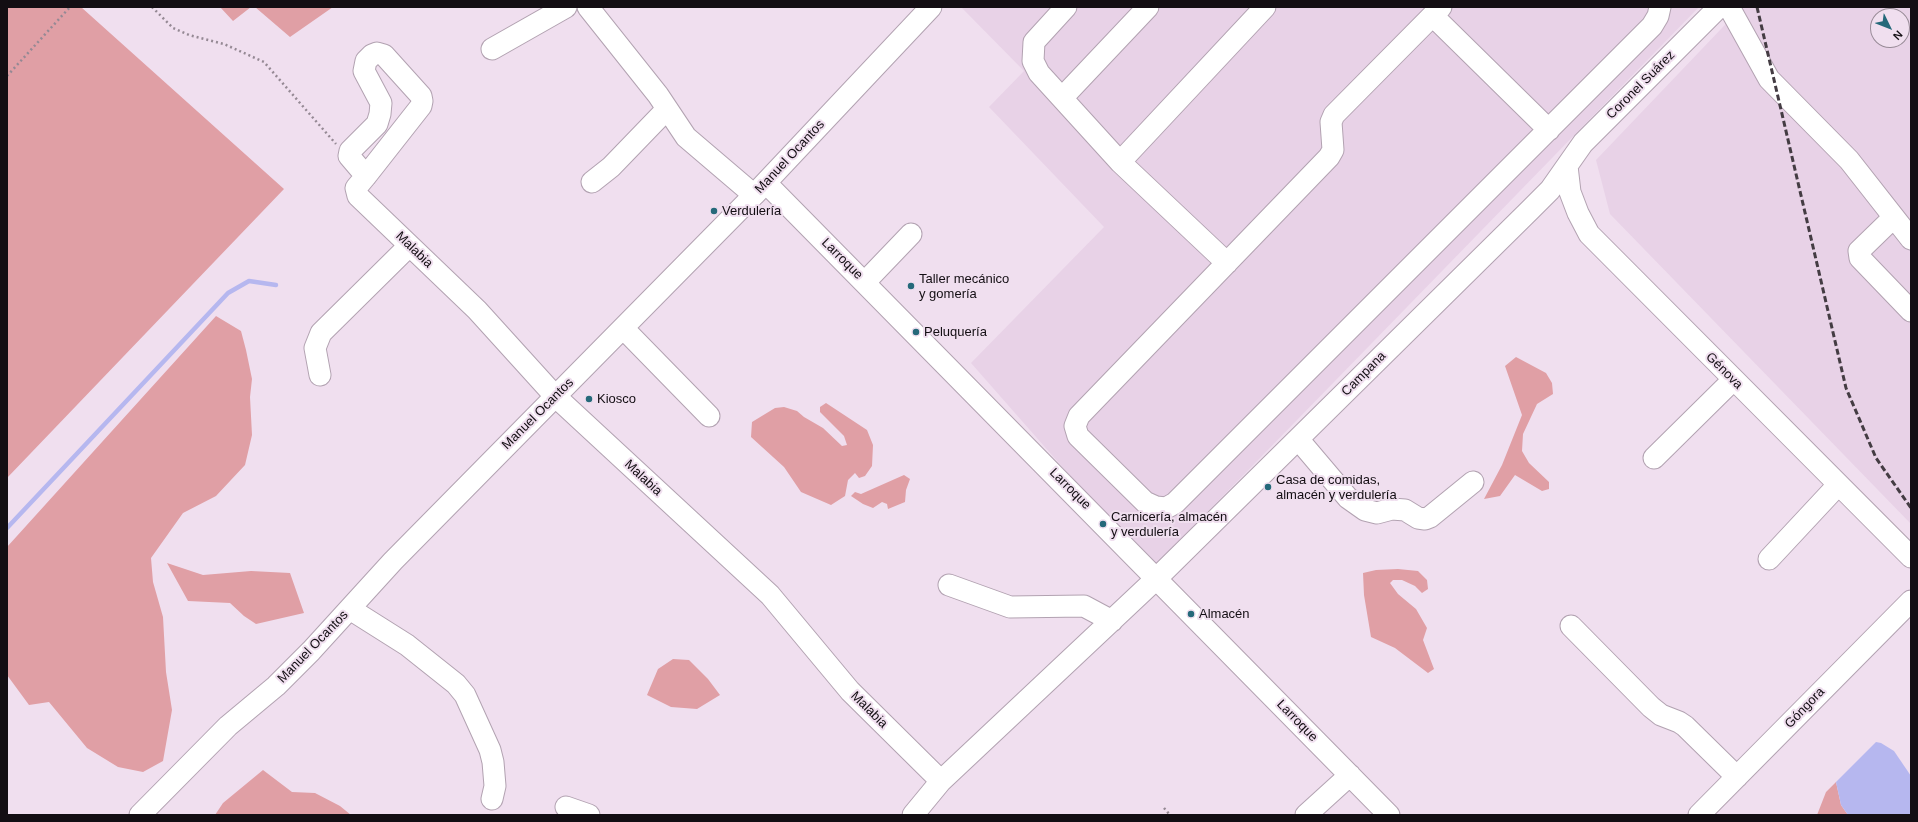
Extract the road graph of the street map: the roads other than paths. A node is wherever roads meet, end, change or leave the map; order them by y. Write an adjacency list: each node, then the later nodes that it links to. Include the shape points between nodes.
1 (566, 7): 11 (street)
2 (931, 7): 19 (street, Manuel Ocantos)
3 (1066, 7): 12 (street, via 1032,47 1033,61 1040,73)
4 (1148, 7): 12 (street)
5 (1265, 7): 15 (street)
6 (1660, 7): 14 (street, via 1652,26)
7 (1719, 7): 16 (street, Coronel Suárez, via 1583,143)
8 (1729, 7): 20 (street, via 1769,79 1839,148)
9 (591, 8): 13 (street, Larroque)
10 (1437, 11): 14 (street); 24 (street, via 1334,116 1331,122 1333,150 1329,157)
11 (492, 49)
12 (1062, 98): 15 (street)
13 (668, 109): 18 (street); 19 (street, Larroque, via 686,137)
14 (1549, 130): 24 (street, via 1175,503 1166,508 1156,507 1145,502 1078,436 1075,426 1079,416)
15 (1120, 162): 24 (street)
16 (1567, 166): 29 (street, Génova, via 1570,192 1589,234); 32 (street, Campana, via 1550,190)
17 (366, 176): 17 (street, Malabia, via 422,101 421,96 384,55 377,53 366,61 364,71 381,103 380,114 377,124 350,151 349,156); 23 (street, Malabia, via 356,188 358,196)
18 (592, 182)
19 (760, 189): 25 (street, Larroque); 27 (street, Manuel Ocantos)
20 (1893, 218): 22 (street); 26 (street, via 1859,251 1860,258)
21 (911, 234): 25 (street)
22 (1911, 239)
23 (409, 246): 28 (street, via 321,333 315,348); 30 (street, Malabia, via 477,310)
24 (1227, 263)
25 (865, 282): 38 (street, Larroque)
26 (1911, 311)
27 (623, 328): 30 (street, Manuel Ocantos); 31 (street)
28 (320, 375)
29 (1733, 380): 33 (street); 35 (street, Génova)
30 (555, 396): 41 (street, Manuel Ocantos); 46 (street, Malabia, via 770,595 850,691)
31 (709, 416)
32 (1298, 439): 34 (street, via 1348,498 1365,510 1405,510 1425,519); 38 (street, Campana)
33 (1654, 458)
34 (1473, 482)
35 (1838, 485): 36 (street, Génova); 37 (street)
36 (1911, 557)
37 (1769, 559)
38 (1157, 578): 42 (street, Campana); 44 (street, Larroque)
39 (949, 585): 42 (street, via 1010,607 1080,606)
40 (1911, 601): 45 (street, Góngora)
41 (350, 609): 47 (street, via 407,645 456,684 465,695 491,756 495,786); 49 (street, Manuel Ocantos, via 276,686 228,726)
42 (1112, 621): 46 (street, Campana)
43 (1571, 626): 45 (street, via 1651,707 1661,715 1685,726)
44 (1350, 775): 52 (street); 53 (street, Larroque)
45 (1737, 777): 54 (street, Góngora)
46 (942, 781): 51 (street, Campana)
47 (492, 799)
48 (566, 807): 50 (street)
49 (140, 815)
50 (589, 815)
51 (913, 815)
52 (1306, 815)
53 (1389, 815)
54 (1700, 815)

